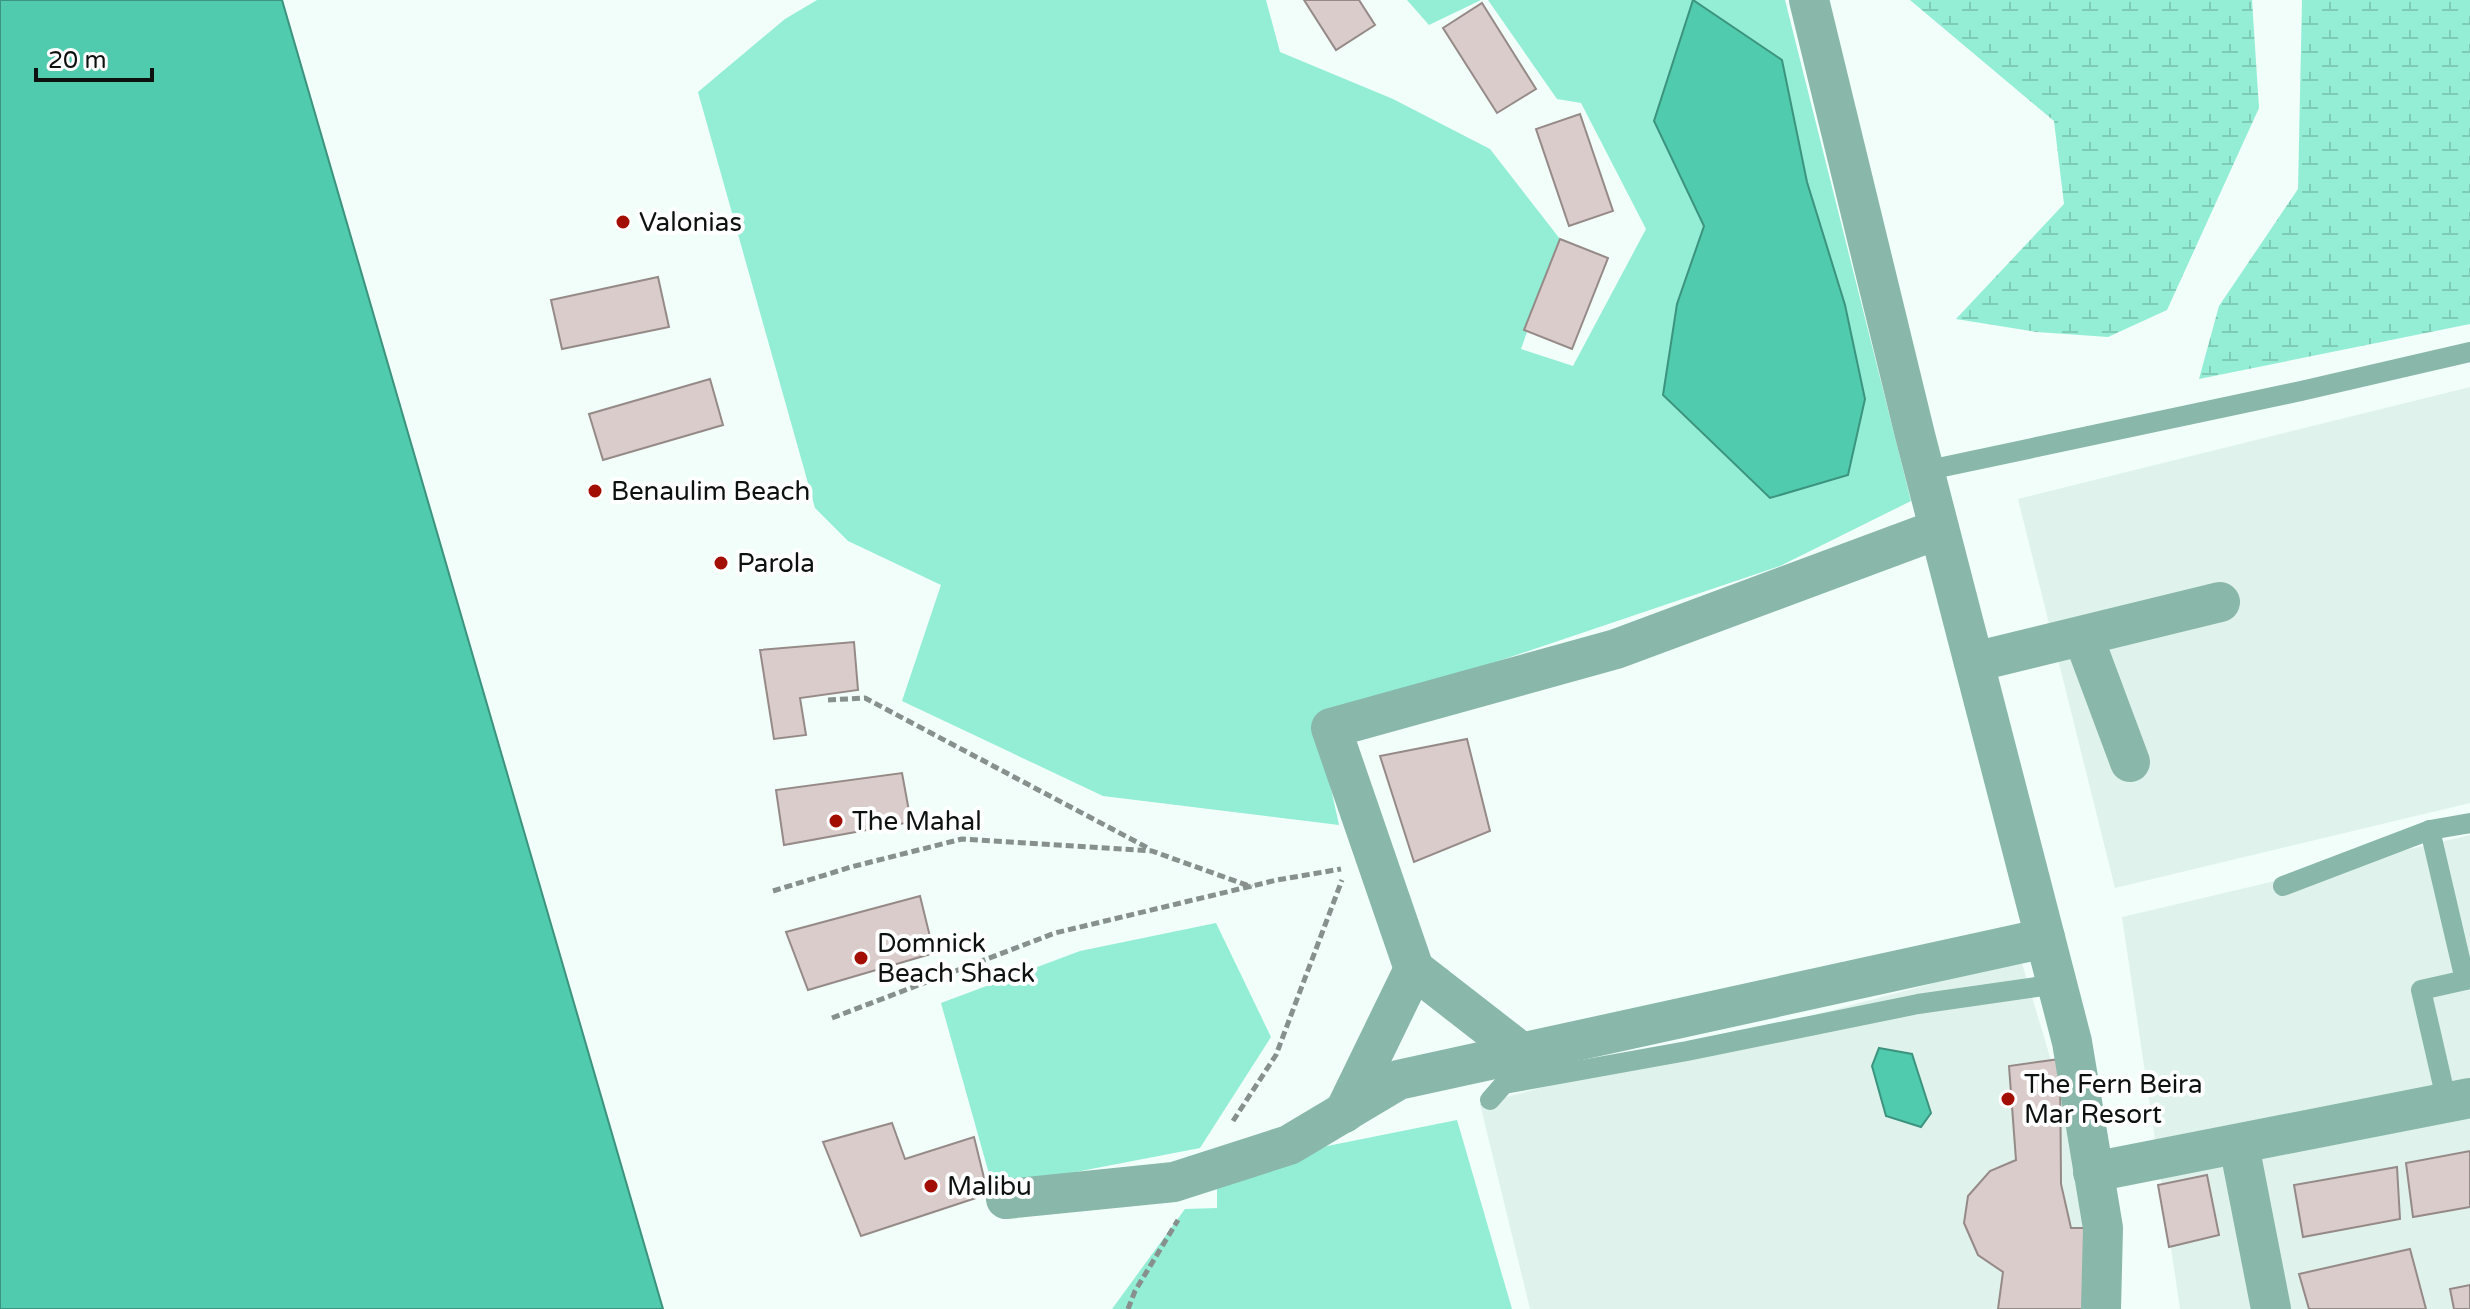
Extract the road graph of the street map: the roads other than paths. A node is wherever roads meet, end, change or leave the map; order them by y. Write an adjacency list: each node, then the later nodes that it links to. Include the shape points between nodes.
1 (1809, 0): 3 (street)
2 (2470, 352): 3 (lane)
3 (1924, 471): 4 (street)
4 (1939, 529): 7 (street); 13 (street, via 1616,649 1331,728)
5 (2220, 602): 6 (street)
6 (2083, 636): 7 (street); 8 (street)
7 (1974, 662): 12 (street)
8 (2130, 762)
9 (2470, 823): 10 (lane)
10 (2430, 830): 11 (lane); 14 (lane)
11 (2283, 886)
12 (2045, 938): 15 (street); 16 (street)
13 (1414, 969): 16 (street); 19 (street)
14 (2468, 979): 18 (lane, via 2421,990)
15 (2057, 984): 17 (lane, via 1918,1004 1504,1084); 21 (street)
16 (1522, 1053): 19 (street, via 1398,1080)
17 (1490, 1100)
18 (2458, 1101): 20 (street)
19 (1344, 1113): 22 (street, via 1289,1145 1174,1182)
20 (2239, 1145): 21 (street); 24 (street)
21 (2093, 1172): 23 (street, via 2103,1228)
22 (1006, 1199)
23 (2101, 1309)
24 (2271, 1309)

